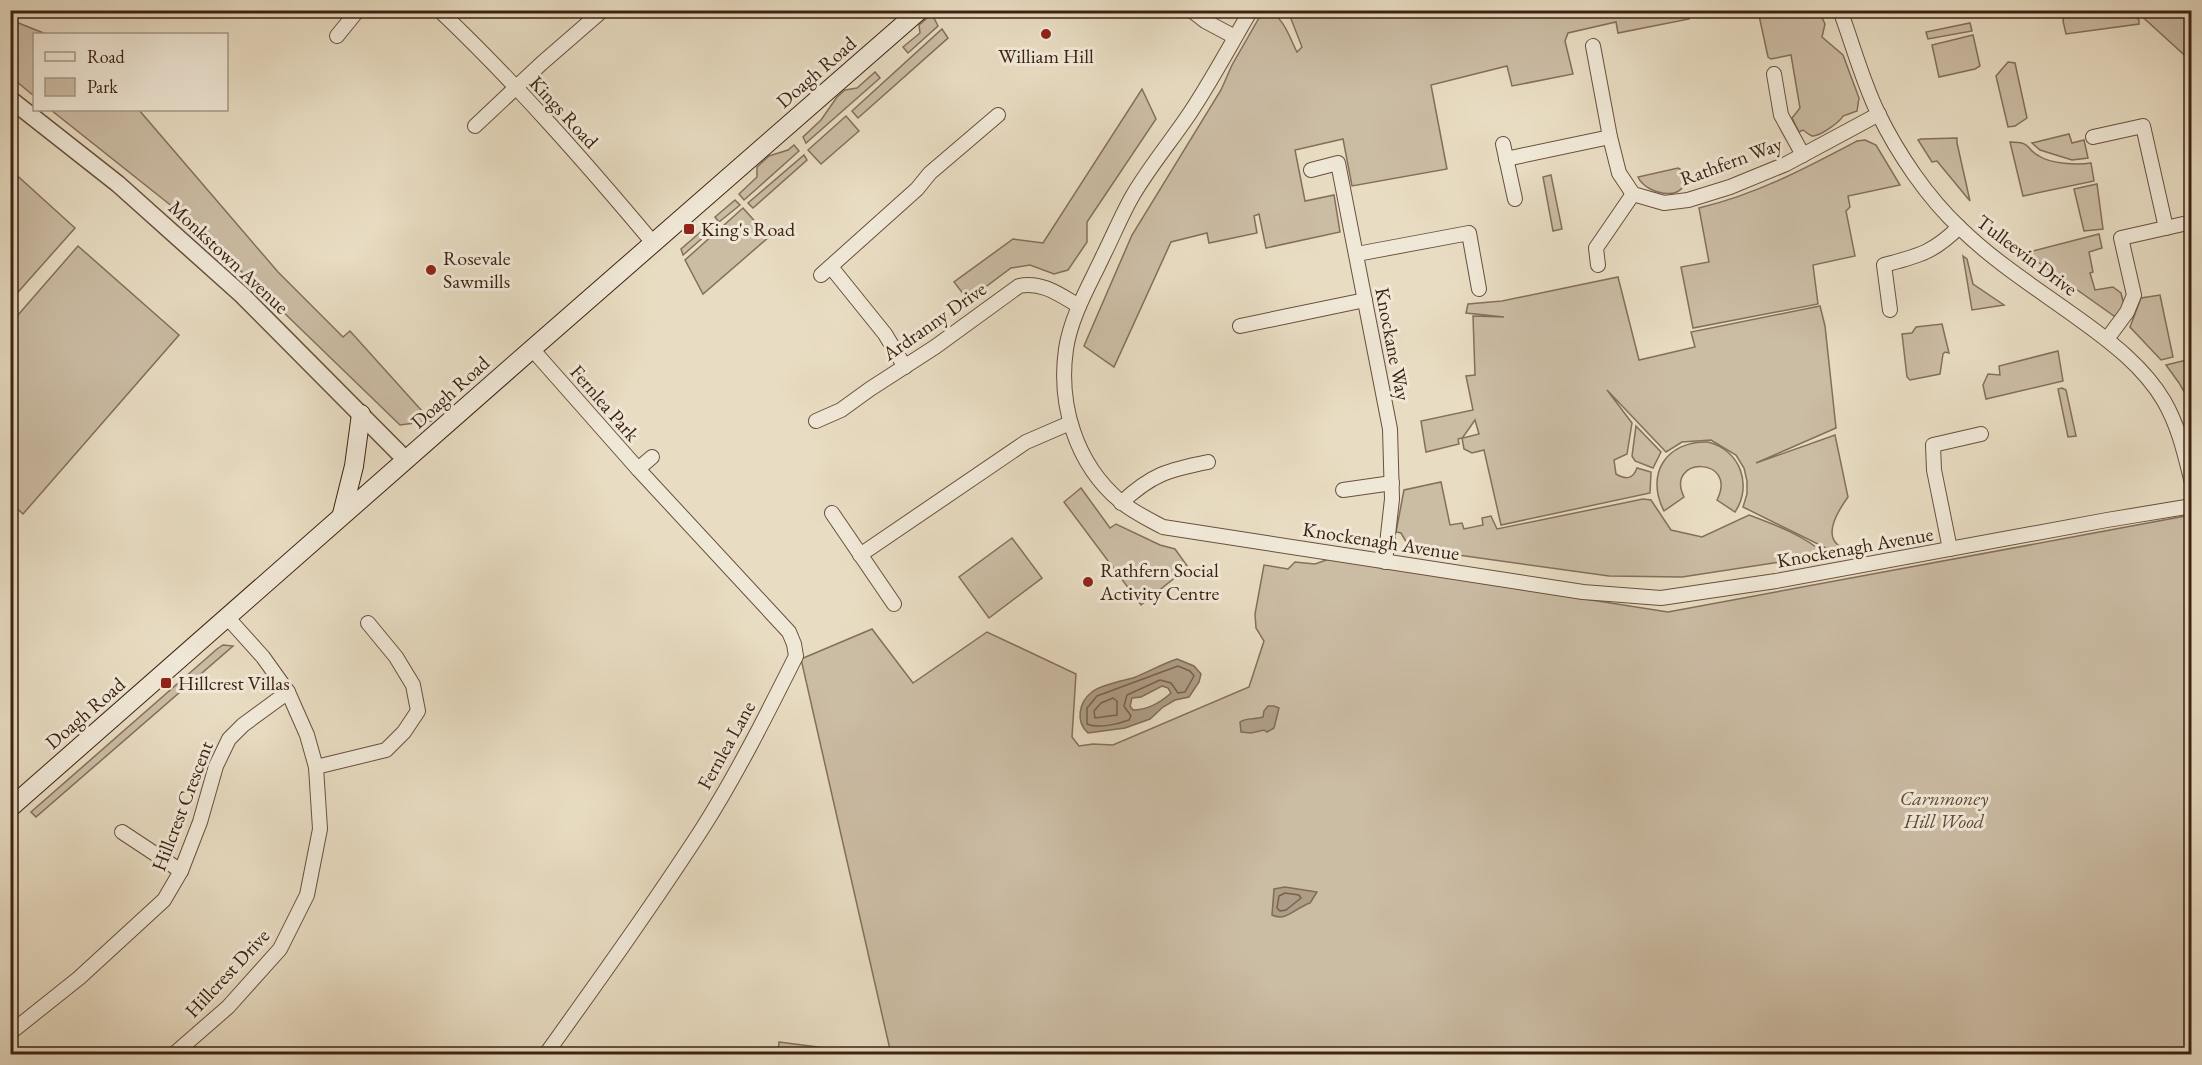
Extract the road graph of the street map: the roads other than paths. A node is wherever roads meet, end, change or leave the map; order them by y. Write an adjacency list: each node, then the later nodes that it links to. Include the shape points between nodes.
1 (358, 10): 8 (street)
2 (439, 10): 12 (street, Kings Road)
3 (603, 10): 12 (street)
4 (920, 10): 28 (main road, Doagh Road)
5 (1191, 10): 9 (street)
6 (1251, 10): 9 (street, Knockenagh Avenue)
7 (1844, 12): 14 (street, Tulleevin Drive)
8 (337, 36)
9 (1235, 38): 33 (street, Knockenagh Avenue, via 1192,110 1133,195)
10 (1593, 46): 17 (street)
11 (1774, 74): 20 (street, via 1781,115)
12 (516, 88): 16 (street); 28 (street, Kings Road)
13 (10, 99): 39 (street, Monkstown Avenue, via 118,184 242,295)
14 (1879, 114): 20 (street, Rathfern Way); 26 (street, Tulleevin Drive, via 1908,164)
15 (998, 115): 38 (street, via 826,271 885,334)
16 (475, 126)
17 (1610, 137): 21 (street); 23 (street, via 1619,173)
18 (2093, 137): 27 (street, via 2143,126)
19 (1503, 144): 21 (street)
20 (1803, 155): 23 (street, Rathfern Way, via 1730,187 1688,200 1664,203)
21 (1506, 159): 24 (street)
22 (1311, 170): 29 (street, Knockane Way, via 1338,163)
23 (1633, 194): 30 (street, via 1596,248)
24 (1515, 199)
25 (2192, 222): 27 (street)
26 (1959, 227): 34 (street, via 1935,249 1884,265); 36 (street, Tulleevin Drive, via 2003,265)
27 (2166, 228): 36 (street, via 2121,238 2134,295)
28 (654, 244): 37 (main road, Doagh Road)
29 (1357, 254): 31 (street, via 1469,233); 32 (street, Knockane Way)
30 (1598, 265)
31 (1479, 290)
32 (1365, 300): 35 (street); 47 (street, Knockane Way, via 1390,429)
33 (1079, 306): 38 (street, Ardranny Drive, via 1050,289 1030,284 1019,286); 41 (street, Knockenagh Avenue, via 1066,347 1064,378)
34 (1890, 310)
35 (1240, 326)
36 (2107, 339): 48 (street, Tulleevin Drive, via 2164,400 2181,439)
37 (532, 348): 44 (main road, Doagh Road); 46 (street, Fernlea Park)
38 (905, 367): 40 (street, Ardranny Drive, via 841,411)
39 (361, 414): 44 (street, Monkstown Avenue); 53 (main road)
40 (816, 421)
41 (1071, 423): 50 (street, Knockenagh Avenue, via 1083,458); 55 (street, via 1026,442)
42 (1981, 434): 54 (street, via 1933,445 1934,470)
43 (652, 457): 46 (street, Fernlea Park)
44 (406, 460): 53 (main road, Doagh Road)
45 (1208, 462): 50 (street, via 1155,477)
46 (638, 469): 67 (street, Fernlea Lane, via 789,632 796,656 703,827)
47 (1392, 483): 49 (street); 56 (street, Knockane Way)
48 (2192, 483)
49 (1343, 490)
50 (1121, 503): 56 (street, Knockenagh Avenue, via 1163,527)
51 (2192, 506): 54 (street, Knockenagh Avenue)
52 (832, 513): 55 (street)
53 (342, 516): 58 (main road, Doagh Road)
54 (1950, 549): 56 (street, Knockenagh Avenue, via 1661,598 1583,591)
55 (860, 555): 57 (street)
56 (1385, 562)
57 (894, 604)
58 (227, 617): 60 (street, Hillcrest Drive); 62 (main road, Doagh Road)
59 (368, 623): 61 (street, via 396,657 413,686 418,711 386,750)
60 (288, 692): 61 (street, Hillcrest Drive); 64 (street, Hillcrest Crescent, via 243,724 229,739)
61 (316, 767): 66 (street, Hillcrest Drive, via 320,829 307,895 280,949 228,1007)
62 (10, 808)
63 (122, 832): 64 (street)
64 (181, 871): 65 (street, Hillcrest Crescent, via 164,900 80,978)
65 (10, 1033)
66 (174, 1054)
67 (546, 1054)

